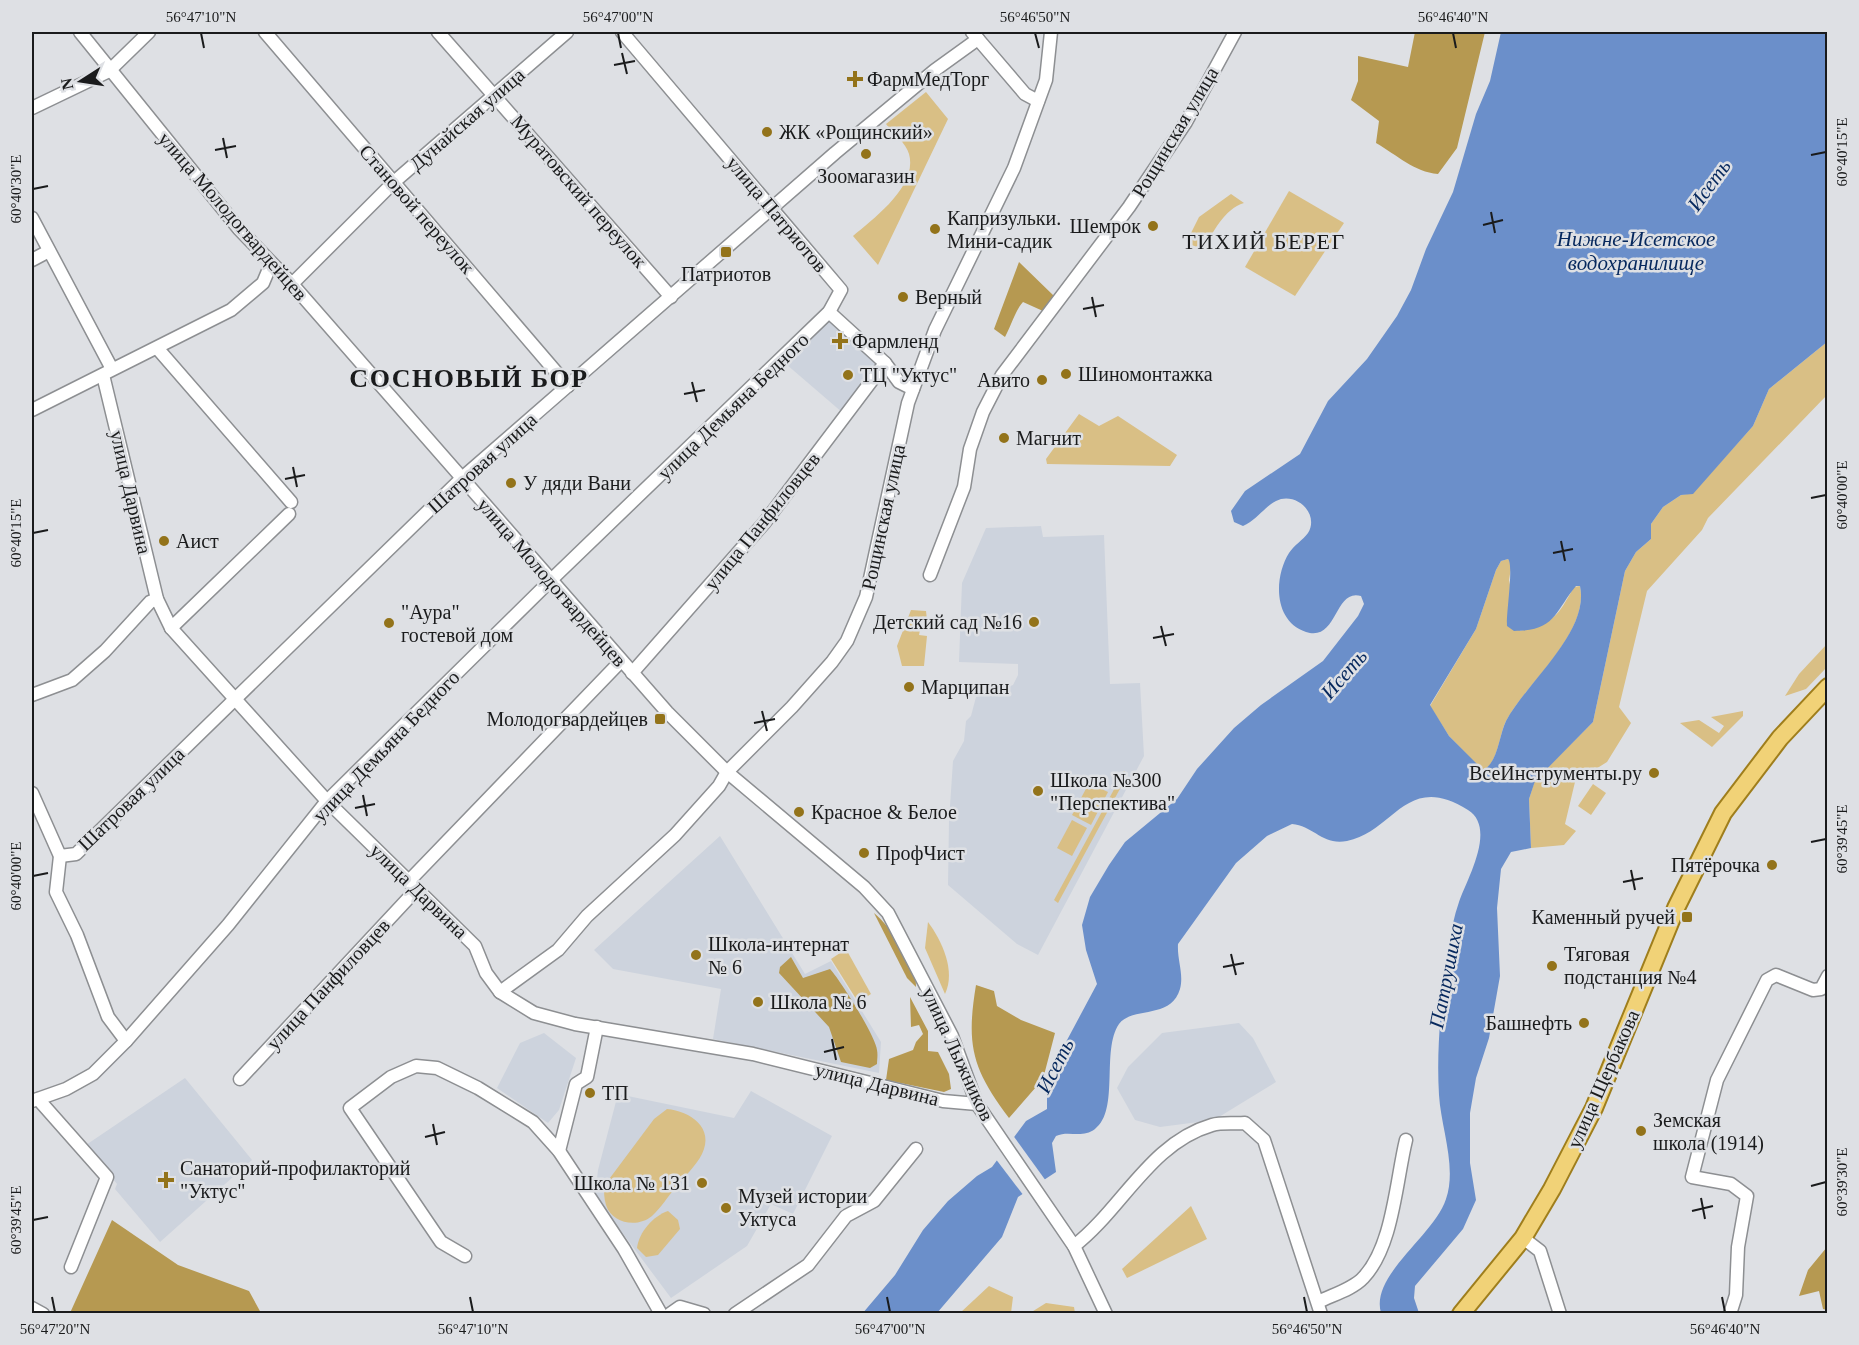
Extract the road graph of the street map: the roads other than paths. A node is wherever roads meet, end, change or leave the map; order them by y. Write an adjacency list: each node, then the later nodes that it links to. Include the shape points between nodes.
1 (80, 32): 10 (street, улица Молодогвардейцев)
2 (148, 32): 10 (street)
3 (265, 32): 14 (street, Становой переулок)
4 (438, 32): 11 (street, Муратовский переулок)
5 (567, 32): 11 (street, Дунайская улица)
6 (621, 32): 15 (street, улица Патриотов)
7 (1051, 32): 12 (street, Рощинская улица, via 1046,80)
8 (1234, 32): 30 (street, Рощинская улица, via 1186,122 1129,207 1002,375 983,412 970,449 964,487)
9 (975, 35): 12 (street, via 1025,94); 15 (street, Шатровая улица)
10 (109, 71): 13 (street); 19 (street, улица Молодогвардейцев)
11 (495, 96): 14 (street, Дунайская улица); 21 (street, Муратовский переулок)
12 (1038, 101): 27 (street, Рощинская улица, via 1014,168 934,330)
13 (32, 108)
14 (394, 182): 20 (street, Дунайская улица); 26 (street, Становой переулок)
15 (774, 208): 21 (street, Шатровая улица); 22 (street, улица Патриотов, via 841,290)
16 (32, 218): 17 (street, улица Дарвина)
17 (49, 251): 18 (street); 25 (street, улица Дарвина)
18 (32, 260)
19 (271, 264): 20 (street, улица Молодогвардейцев); 23 (street, via 263,283 231,310)
20 (292, 284): 29 (street, улица Молодогвардейцев)
21 (671, 297): 26 (street, Шатровая улица)
22 (829, 312): 24 (street); 31 (street, улица Демьяна Бедного)
23 (158, 349): 25 (street); 33 (street, via 290,508)
24 (885, 363): 27 (street, via 899,382); 35 (street, улица Панфиловцев, via 765,522)
25 (108, 372): 28 (street); 32 (street, улица Дарвина)
26 (568, 386): 29 (street, Шатровая улица)
27 (913, 389): 39 (street, Рощинская улица, via 858,620 832,662)
28 (32, 410)
29 (462, 478): 31 (street, улица Молодогвардейцев); 38 (street, Шатровая улица)
30 (930, 575)
31 (550, 581): 34 (street, улица Молодогвардейцев); 41 (street, улица Демьяна Бедного)
32 (157, 599): 33 (street, улица Дарвина); 37 (street, via 72,680)
33 (171, 628): 38 (street, улица Дарвина)
34 (621, 661): 35 (street, улица Молодогвардейцев); 43 (street, улица Панфиловцев)
35 (632, 673): 39 (street, улица Молодогвардейцев)
36 (1827, 687): 55 (main road, улица Щербакова, via 1780,738 1723,813 1676,908 1594,1108)
37 (32, 695)
38 (234, 698): 41 (street, улица Дарвина); 42 (street, Шатровая улица, via 76,854)
39 (727, 772): 44 (street, улица Молодогвардейцев); 46 (street, Рощинская улица, via 675,835 587,916 558,950)
40 (32, 793): 42 (street)
41 (327, 801): 43 (street, улица Дарвина); 48 (street, улица Демьяна Бедного, via 228,926)
42 (60, 856): 48 (street, via 56,892 108,1017)
43 (412, 886): 46 (street, улица Дарвина, via 475,946 486,973); 49 (street, улица Панфиловцев)
44 (864, 887): 51 (street, улица Лыжников, via 903,936 956,1045)
45 (1827, 976): 69 (street, via 1821,989 1813,990 1776,975 1767,980 1717,1080 1692,1177 1731,1184 1748,1196 1738,1247 1736,1295)
46 (500, 992): 47 (street, улица Дарвина, via 534,1013)
47 (597, 1027): 51 (street, улица Дарвина, via 753,1054 943,1101); 54 (street, via 587,1077 576,1084)
48 (126, 1041): 50 (street, улица Демьяна Бедного, via 93,1074)
49 (240, 1079)
50 (34, 1100): 58 (street, via 107,1176)
51 (977, 1104): 56 (street, улица Лыжников)
52 (1406, 1140): 60 (street, via 1384,1241 1374,1262 1362,1280)
53 (916, 1149): 65 (street, via 874,1201 846,1216 808,1265)
54 (559, 1151): 57 (street, via 533,1122 437,1068 416,1066 391,1077 350,1108 441,1242); 62 (street, via 624,1249)
55 (1523, 1238): 67 (main road, улица Щербакова); 68 (street, via 1540,1251)
56 (1074, 1246): 60 (street, via 1152,1162 1181,1140 1213,1125 1245,1124 1264,1140); 66 (street, улица Лыжников)
57 (465, 1256)
58 (71, 1267)
59 (32, 1308): 61 (street)
60 (1319, 1308)
61 (43, 1314)
62 (661, 1314)
63 (670, 1314): 64 (street, via 680,1307)
64 (704, 1314)
65 (735, 1314)
66 (1106, 1314)
67 (1461, 1314)
68 (1560, 1314)
69 (1730, 1314)

